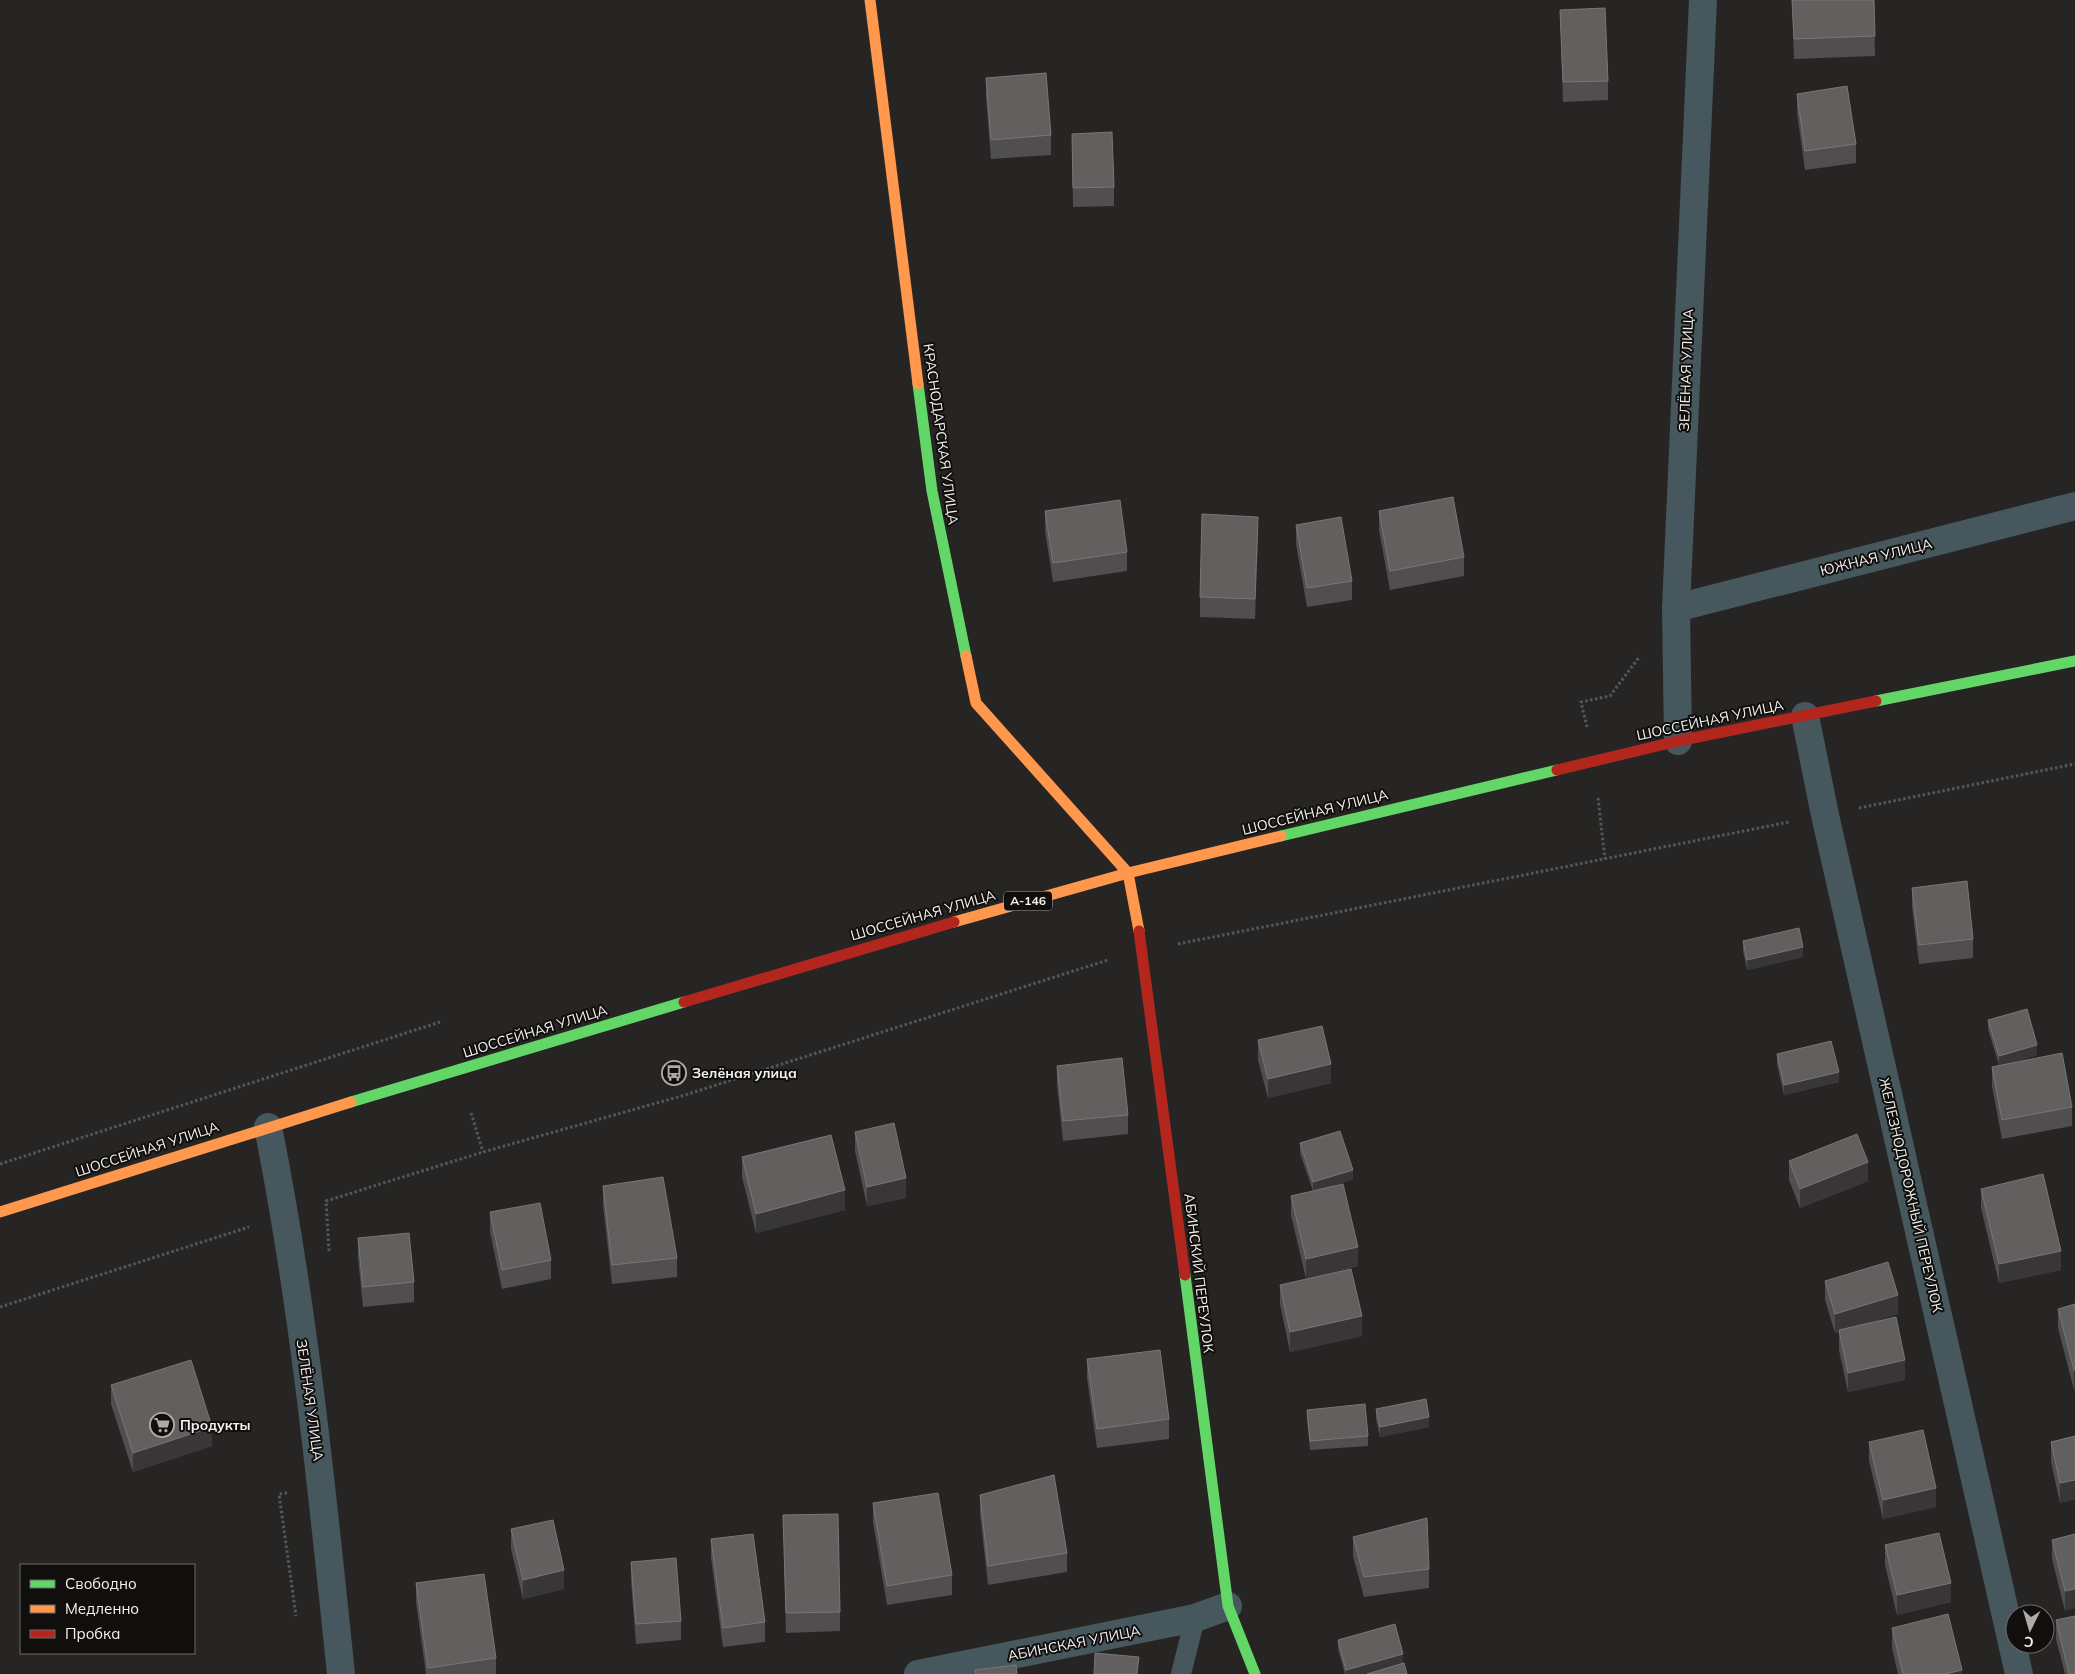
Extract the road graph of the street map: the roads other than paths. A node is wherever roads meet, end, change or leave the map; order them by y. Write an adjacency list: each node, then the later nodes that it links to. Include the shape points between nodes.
1 (870, 0): 8 (main road, КРАСНОДАРСКАЯ УЛИЦА, via 932,491 976,703)
2 (1702, 0): 4 (street, ЗЕЛЁНАЯ УЛИЦА)
3 (2075, 506): 4 (street, ЮЖНАЯ УЛИЦА)
4 (1676, 608): 7 (street, ЗЕЛЁНАЯ УЛИЦА)
5 (2075, 661): 6 (main road, ШОССЕЙНАЯ УЛИЦА / А-146)
6 (1805, 716): 7 (main road, ШОССЕЙНАЯ УЛИЦА / А-146); 17 (street, ЖЕЛЕЗНОДОРОЖНЫЙ ПЕРЕУЛОК)
7 (1678, 741): 8 (main road, ШОССЕЙНАЯ УЛИЦА / А-146)
8 (1128, 873): 9 (main road, ШОССЕЙНАЯ УЛИЦА / А-146); 11 (main road, АБИНСКИЙ ПЕРЕУЛОК, via 1142,950)
9 (268, 1127): 10 (main road, ШОССЕЙНАЯ УЛИЦА / А-146); 13 (street, ЗЕЛЁНАЯ УЛИЦА, via 286,1216 322,1491)
10 (0, 1212)
11 (1228, 1606): 12 (street, АБИНСКАЯ УЛИЦА); 16 (main road, АБИНСКИЙ ПЕРЕУЛОК)
12 (1195, 1618): 14 (street, АБИНСКАЯ УЛИЦА); 15 (lane)
13 (341, 1674)
14 (918, 1674)
15 (1181, 1674)
16 (1254, 1674)
17 (2019, 1674)

